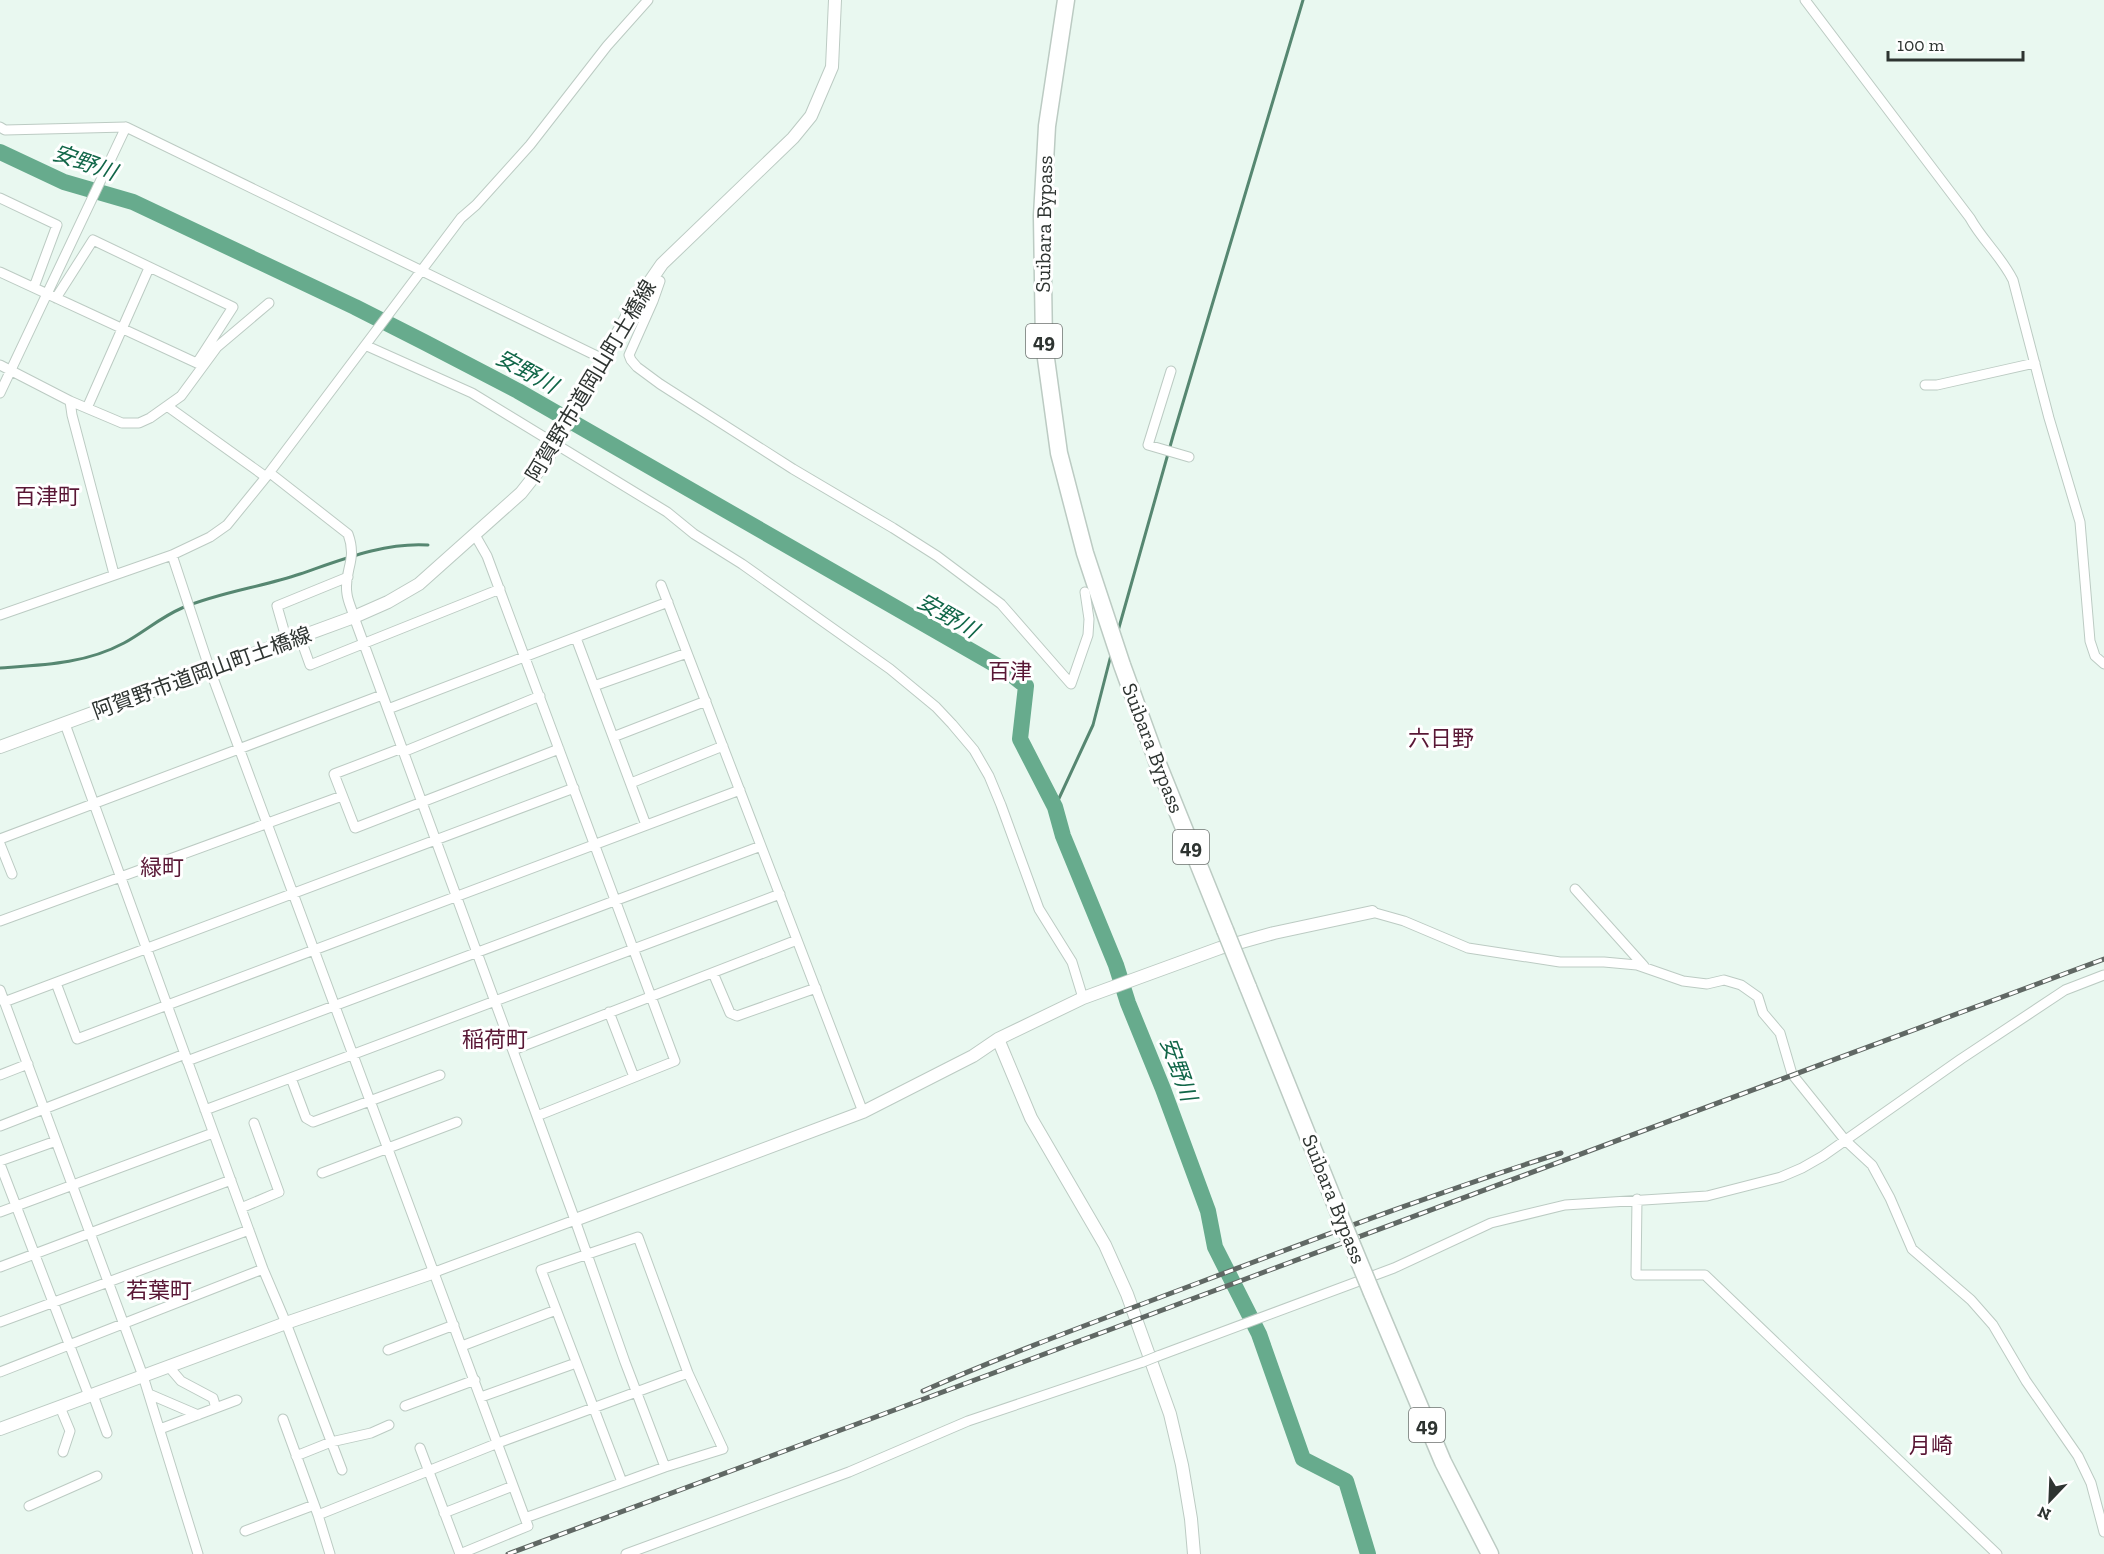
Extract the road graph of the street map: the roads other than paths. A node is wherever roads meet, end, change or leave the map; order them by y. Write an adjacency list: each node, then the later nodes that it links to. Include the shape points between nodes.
1 (648, 0): 10 (street, via 607,46 556,115 461,218)
2 (835, 0): 19 (street, 阿賀野市道岡山町土橋線, via 832,67 811,116 662,264)
3 (1066, 0): 192 (highway, Suibara Bypass / 49, bridge, via 1047,126 1042,216 1044,344 1059,453 1085,553 1158,764 1334,1201 1443,1462)
4 (1805, 0): 17 (street, via 2005,263)
5 (0, 127): 6 (street)
6 (124, 130): 10 (street); 13 (street)
7 (0, 198): 12 (street, via 57,225)
8 (149, 268): 13 (street, via 93,240); 15 (street); 20 (street, via 233,307)
9 (0, 272): 12 (street)
10 (420, 272): 16 (street); 19 (street)
11 (660, 281): 37 (street, via 630,350 637,367 793,469 937,556 1001,604 1071,684 1088,635)
12 (34, 288): 13 (street)
13 (52, 296): 15 (street); 21 (street)
14 (269, 303): 20 (street)
15 (121, 328): 20 (street); 27 (street)
16 (369, 343): 28 (street); 30 (street)
17 (2035, 363): 23 (street); 47 (street, via 2080,522 2092,652)
18 (0, 364): 21 (street)
19 (601, 364): 28 (street, 阿賀野市道岡山町土橋線)
20 (200, 365): 26 (street, via 181,396)
21 (11, 370): 24 (street); 25 (street)
22 (1171, 371): 29 (street, via 1148,445)
23 (1925, 385)
24 (0, 393)
25 (70, 401): 27 (street); 33 (street)
26 (168, 406): 27 (street, via 139,423 122,423); 30 (street)
27 (87, 408)
28 (559, 438): 31 (street, 阿賀野市道岡山町土橋線, via 534,479); 95 (street, via 870,654 936,707 974,750 989,776 1039,909)
29 (1189, 457)
30 (268, 475): 32 (street, via 226,525); 34 (street, via 348,534 352,546)
31 (475, 535): 36 (street); 40 (street, 阿賀野市道岡山町土橋線, via 419,584)
32 (172, 555): 33 (street); 48 (street)
33 (114, 573): 39 (street)
34 (348, 576): 40 (street, via 346,593); 43 (street, via 277,606)
35 (661, 585): 38 (street)
36 (500, 589): 44 (street); 46 (street)
37 (1085, 592)
38 (668, 603): 42 (street); 45 (street)
39 (0, 615)
40 (354, 617): 41 (street, 阿賀野市道岡山町土橋線); 44 (street)
41 (300, 637): 43 (street, 阿賀野市道岡山町土橋線); 44 (street, via 310,665)
42 (576, 638): 46 (street); 49 (street)
43 (287, 641): 48 (street, 阿賀野市道岡山町土橋線)
44 (364, 643): 50 (street)
45 (687, 653): 49 (street); 52 (street)
46 (525, 657): 51 (street); 53 (street)
47 (2104, 664)
48 (210, 670): 54 (street, 阿賀野市道岡山町土橋線); 58 (street)
49 (594, 686): 55 (street)
50 (382, 694): 53 (street); 58 (street)
51 (540, 696): 59 (street); 60 (street)
52 (706, 701): 55 (street); 56 (street)
53 (388, 709): 60 (street)
54 (65, 724): 57 (street, 阿賀野市道岡山町土橋線); 66 (street)
55 (613, 737): 61 (street)
56 (723, 746): 61 (street); 63 (street)
57 (0, 747)
58 (240, 748): 66 (street); 67 (street)
59 (559, 749): 62 (street); 65 (street)
60 (403, 750): 64 (street, via 333,774); 65 (street)
61 (631, 783): 68 (street)
62 (574, 788): 70 (street); 72 (street)
63 (740, 790): 68 (street); 73 (street)
64 (342, 796): 65 (street, via 355,828); 67 (street)
65 (422, 802): 70 (street)
66 (94, 803): 69 (street); 75 (street)
67 (267, 823): 75 (street); 77 (street)
68 (646, 825): 72 (street)
69 (0, 839)
70 (436, 840): 77 (street); 79 (street)
71 (0, 844): 74 (street)
72 (595, 844): 79 (street); 80 (street)
73 (761, 846): 78 (street); 80 (street)
74 (12, 874)
75 (121, 877): 82 (street); 84 (street)
76 (1575, 889): 88 (street)
77 (294, 893): 84 (street); 86 (street)
78 (780, 894): 83 (street); 85 (street)
79 (457, 896): 86 (street); 87 (street)
80 (616, 900): 85 (street); 87 (street)
81 (1369, 912): 88 (street, via 1404,921 1468,948 1551,961); 95 (street, via 1220,948)
82 (0, 921)
83 (797, 940): 89 (street); 92 (street)
84 (147, 949): 91 (street); 98 (street)
85 (634, 949): 94 (street); 96 (street)
86 (315, 950): 98 (street); 99 (street)
87 (477, 952): 96 (street); 99 (street)
88 (1644, 966): 119 (street, via 1683,981 1707,984 1724,980 1741,985 1758,997 1764,1013 1780,1033 1792,1074)
89 (713, 973): 92 (street, via 730,1013 737,1016); 94 (street)
90 (2104, 975): 119 (street, via 2065,990)
91 (56, 983): 97 (street); 98 (street, via 77,1039)
92 (816, 988): 113 (street)
93 (0, 990): 97 (street)
94 (651, 996): 100 (street); 108 (street, via 675,1061)
95 (1089, 996): 101 (street)
96 (495, 1001): 102 (street); 103 (street)
97 (4, 1002): 105 (street)
98 (167, 1005): 104 (street)
99 (336, 1006): 103 (street); 104 (street)
100 (609, 1012): 102 (street); 108 (street)
101 (998, 1039): 113 (street, via 973,1056); 191 (street, via 1031,1118 1105,1245 1126,1294 1170,1414 1182,1465)
102 (513, 1050): 114 (street)
103 (354, 1054): 109 (street); 110 (street)
104 (186, 1058): 111 (street); 112 (street)
105 (28, 1064): 106 (street); 111 (street)
106 (0, 1075)
107 (440, 1075): 110 (street)
108 (634, 1077): 114 (street)
109 (291, 1078): 110 (street, via 306,1118 313,1122); 112 (street)
110 (371, 1100): 121 (street)
111 (44, 1109): 117 (street); 120 (street)
112 (205, 1110): 118 (street)
113 (863, 1112): 130 (street)
114 (537, 1116): 130 (street)
115 (457, 1122): 121 (street)
116 (254, 1123): 128 (street, via 279,1192)
117 (0, 1126)
118 (213, 1133): 124 (street); 125 (street)
119 (1845, 1140): 126 (street, via 1781,1177 1707,1196); 186 (street, via 1872,1165 1912,1249 1971,1300 1993,1325 2078,1456 2091,1483)
120 (56, 1141): 122 (street); 125 (street)
121 (388, 1148): 123 (street); 137 (street)
122 (0, 1163): 127 (street)
123 (322, 1173)
124 (231, 1180): 128 (street); 132 (street)
125 (72, 1185): 127 (street); 132 (street)
126 (1637, 1199): 190 (street, bridge, via 1565,1205 1491,1223 1394,1268 1304,1303 968,1421 849,1472); 193 (street, via 1636,1275 1705,1275)
127 (16, 1206): 129 (street); 133 (street)
128 (241, 1208): 131 (street)
129 (0, 1212)
130 (575, 1220): 134 (street); 137 (street)
131 (249, 1230): 136 (street); 138 (street)
132 (90, 1233): 133 (street); 138 (street)
133 (34, 1254): 135 (street); 139 (street)
134 (587, 1254): 140 (street, via 541,1270); 151 (street, via 638,1237); 154 (street)
135 (0, 1267)
136 (263, 1269): 142 (street); 143 (street)
137 (435, 1272): 143 (street); 144 (street)
138 (108, 1281): 139 (street); 142 (street)
139 (53, 1302): 141 (street); 145 (street)
140 (556, 1310): 146 (street); 148 (street)
141 (0, 1323)
142 (124, 1323): 145 (street); 152 (street)
143 (286, 1323): 149 (street); 169 (street)
144 (454, 1325): 146 (street); 147 (street)
145 (69, 1345): 150 (street); 156 (street)
146 (462, 1346): 153 (street)
147 (388, 1350)
148 (576, 1363): 157 (street); 161 (street)
149 (170, 1366): 152 (street); 162 (street, via 181,1381 213,1398)
150 (0, 1372)
151 (688, 1373): 154 (street); 174 (street, via 723,1449)
152 (143, 1376): 155 (street); 156 (street)
153 (475, 1380): 157 (street); 159 (street)
154 (636, 1391): 161 (street); 174 (street)
155 (149, 1394): 163 (street); 167 (street)
156 (91, 1396): 160 (street); 168 (street)
157 (481, 1397): 170 (street)
158 (237, 1400): 162 (street)
159 (405, 1406)
160 (60, 1407): 166 (street); 172 (street, via 70,1431)
161 (593, 1407): 170 (street); 178 (street)
162 (216, 1408): 163 (street)
163 (198, 1415): 167 (street)
164 (283, 1419): 173 (street)
165 (389, 1425): 169 (street)
166 (0, 1429)
167 (160, 1429): 187 (street)
168 (107, 1433)
169 (331, 1442): 173 (street); 175 (street)
170 (498, 1443): 176 (street); 179 (street)
171 (420, 1448): 176 (street)
172 (63, 1452)
173 (296, 1456): 180 (street)
174 (665, 1467): 178 (street)
175 (342, 1470)
176 (428, 1471): 182 (street); 183 (street)
177 (97, 1476): 181 (street)
178 (622, 1482): 184 (street)
179 (513, 1486): 182 (street); 184 (street)
180 (314, 1505): 183 (street); 185 (street)
181 (29, 1506)
182 (444, 1513): 189 (street)
183 (318, 1515): 188 (street)
184 (525, 1518): 189 (street, via 528,1526)
185 (244, 1531)
186 (2104, 1532)
187 (198, 1554)
188 (330, 1554)
189 (460, 1554)
190 (626, 1554)
191 (1194, 1554)
192 (1490, 1554)
193 (1997, 1554)

